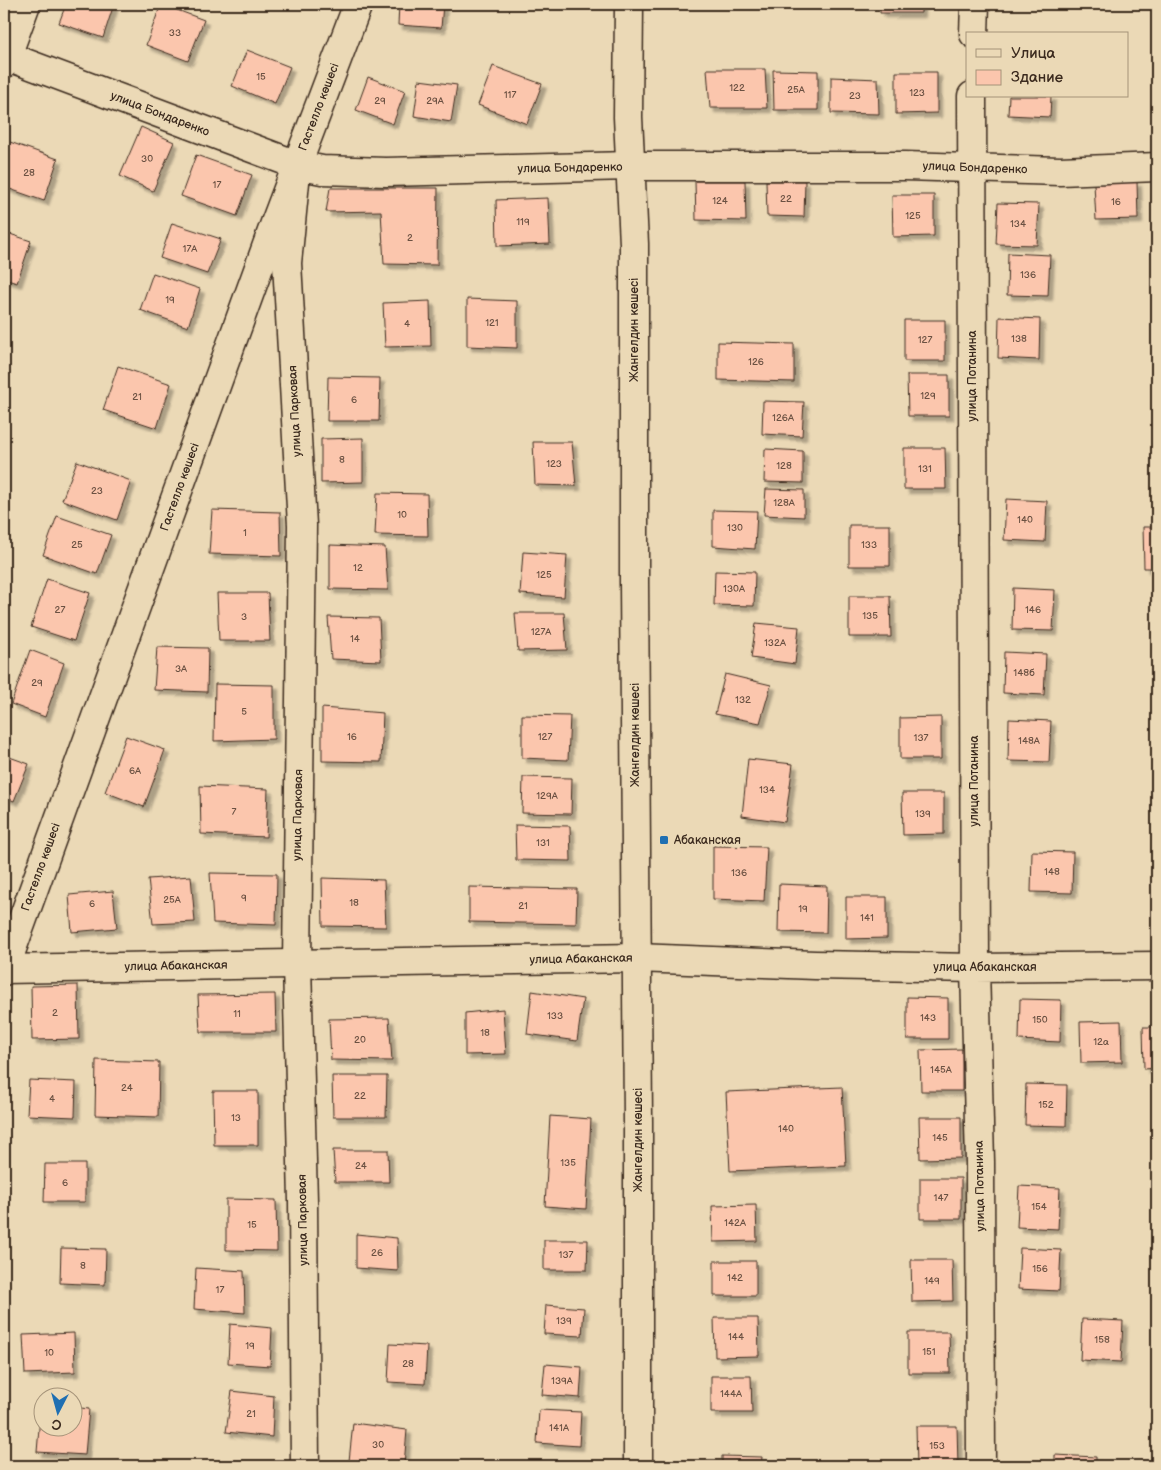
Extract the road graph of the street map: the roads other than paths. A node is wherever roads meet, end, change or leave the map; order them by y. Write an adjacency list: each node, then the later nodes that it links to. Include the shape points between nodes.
1 (26, 4): 6 (street)
2 (358, 4): 8 (street, Гастелло көшесі)
3 (629, 4): 9 (street, Жангелдин көшесі)
4 (975, 4): 5 (street)
5 (974, 32)
6 (5, 59): 8 (street, улица Бондаренко)
7 (972, 98): 11 (street, улица Потанина)
8 (297, 165): 9 (street, улица Бондаренко, via 322,170 386,172); 13 (street, улица Парковая, via 287,263 302,525); 16 (street, Гастелло көшесі)
9 (630, 166): 11 (street, улица Бондаренко); 12 (street, Жангелдин көшесі, via 634,244)
10 (1157, 167): 11 (street, улица Бондаренко, via 1060,171)
11 (972, 168): 15 (street, улица Потанина)
12 (637, 958): 13 (street, улица Абаканская); 15 (street, улица Абаканская); 18 (street, Жангелдин көшесі)
13 (297, 964): 16 (street, улица Абаканская); 17 (street, улица Парковая)
14 (1157, 966): 15 (street, улица Абаканская)
15 (975, 968): 19 (street, улица Потанина, via 980,1172)
16 (4, 970)
17 (305, 1466)
18 (638, 1466)
19 (981, 1466)

